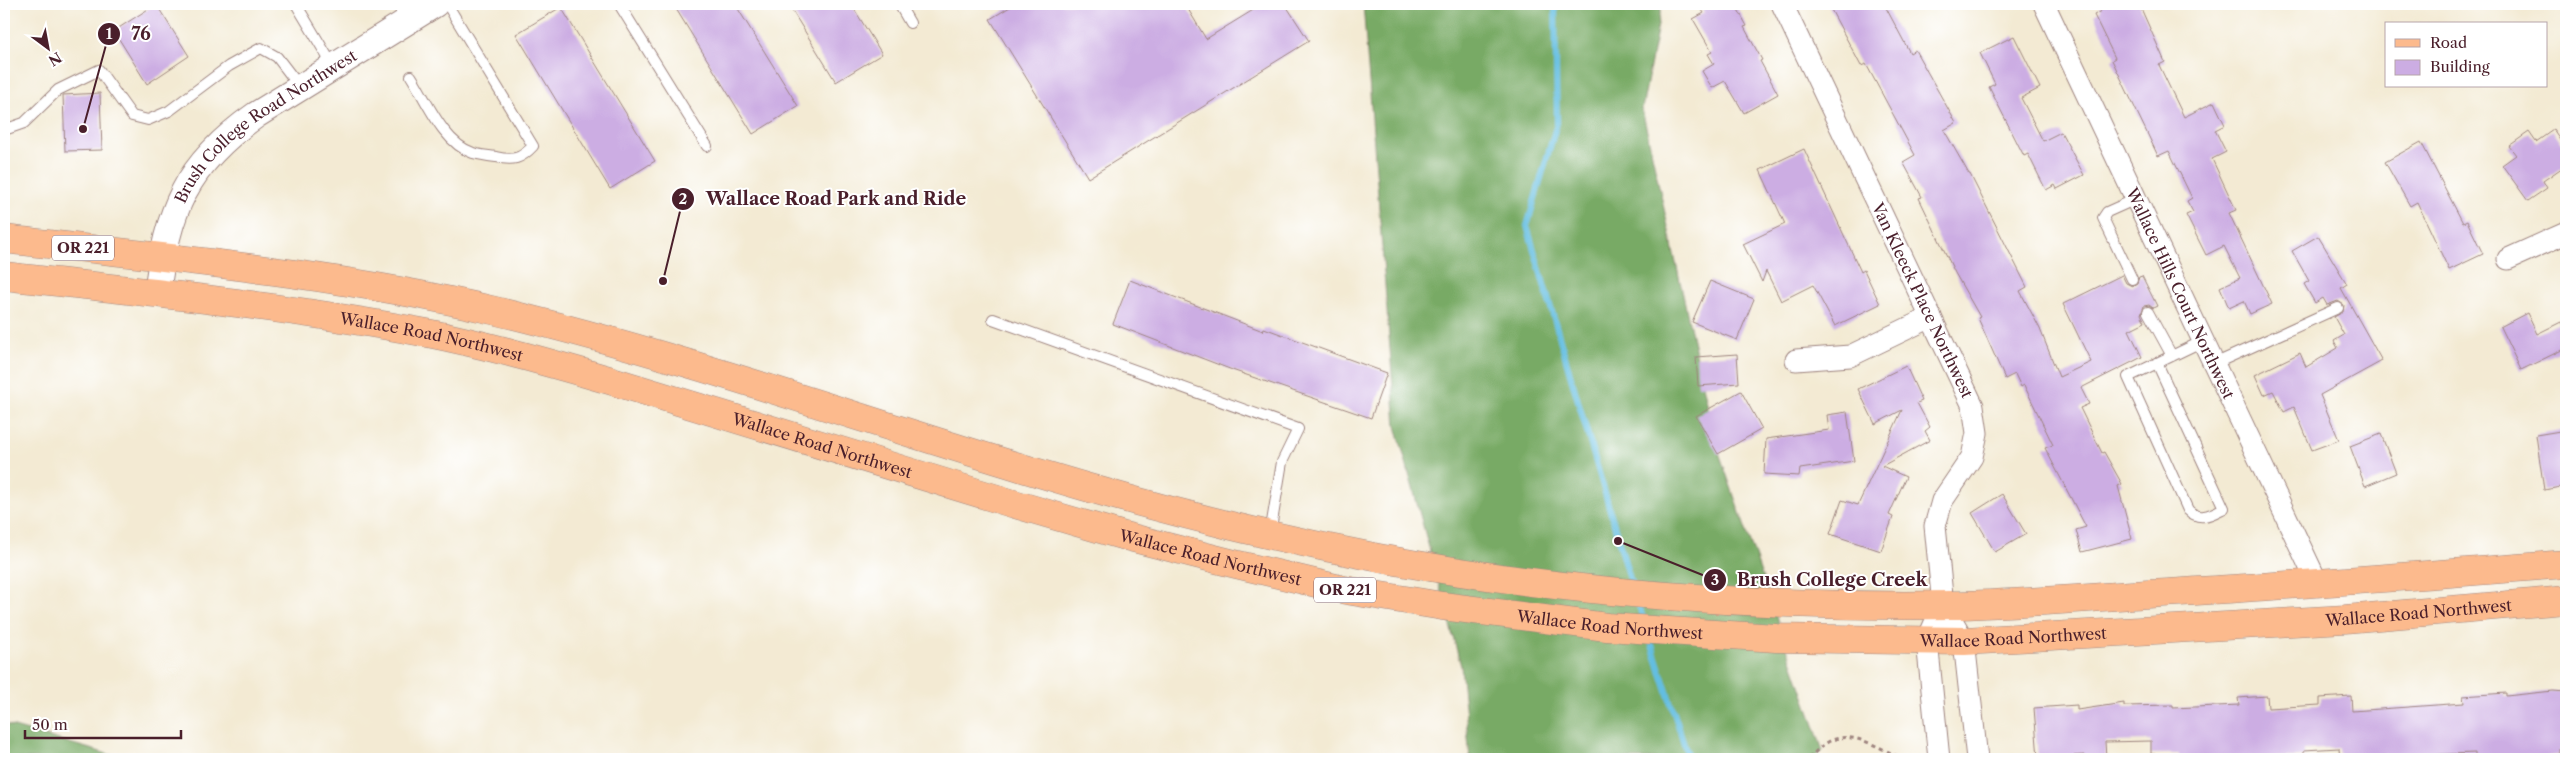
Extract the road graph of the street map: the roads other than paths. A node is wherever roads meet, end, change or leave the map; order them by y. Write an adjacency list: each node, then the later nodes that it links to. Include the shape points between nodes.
1 (296, 4): 10 (lane)
2 (435, 4): 8 (street, Brush College Road Northwest)
3 (447, 4): 11 (lane, via 532,146 524,156 510,160 472,153 444,130)
4 (619, 4): 14 (lane)
5 (899, 4): 9 (lane)
6 (1782, 4): 25 (street, Van Kleeck Place Northwest)
7 (2044, 4): 15 (street, Wallace Hills Court Northwest)
8 (402, 12): 10 (street, Brush College Road Northwest)
9 (910, 22)
10 (333, 66): 12 (street, Brush College Road Northwest)
11 (411, 76)
12 (300, 87): 13 (lane, via 277,57 262,48 229,66 170,111 148,120 132,116 99,70 58,90 24,123); 18 (street, Brush College Road Northwest, via 232,132 212,151 181,195 168,227)
13 (4, 130)
14 (707, 146)
15 (2136, 199): 21 (lane, via 2107,212 2103,218); 27 (street, Wallace Hills Court Northwest)
16 (2566, 233): 19 (street)
17 (4, 240): 18 (main road, Wallace Road Northwest / OR 221)
18 (162, 257): 22 (street, Brush College Road Northwest); 32 (main road, Wallace Road Northwest / OR 221, via 387,288 496,311 646,351 1087,488)
19 (2508, 259)
20 (4, 276): 22 (main road, Wallace Road Northwest / OR 221)
21 (2132, 279)
22 (157, 293): 37 (main road, Wallace Road Northwest / OR 221, via 337,317 428,333 519,355 1121,535 1345,590 1461,609 1617,628 1776,638)
23 (2338, 308): 31 (lane)
24 (2148, 312): 28 (lane)
25 (1931, 317): 29 (street, via 1850,356); 36 (street, Van Kleeck Place Northwest, via 1973,406 1977,433 1972,457 1942,501 1935,526)
26 (993, 319): 32 (lane, via 1298,429 1282,462)
27 (2203, 341): 28 (lane); 31 (street, Wallace Hills Court Northwest)
28 (2172, 356): 30 (lane)
29 (1796, 360)
30 (2157, 363): 30 (lane, via 2128,377 2188,510 2193,515 2207,517 2224,508)
31 (2214, 364): 34 (street, Wallace Hills Court Northwest)
32 (1270, 535): 36 (main road, Wallace Road Northwest / OR 221, via 1383,559 1536,582 1693,598)
33 (2566, 564): 34 (main road, Wallace Road Northwest / OR 221)
34 (2317, 582): 36 (main road, Wallace Road Northwest / OR 221)
35 (2566, 600): 38 (main road, Wallace Road Northwest / OR 221, via 2156,632)
36 (1943, 605): 37 (street); 38 (street)
37 (1927, 641): 38 (main road, Wallace Road Northwest / OR 221); 39 (street)
38 (1964, 641): 40 (street)
39 (1939, 759)
40 (1977, 759)

